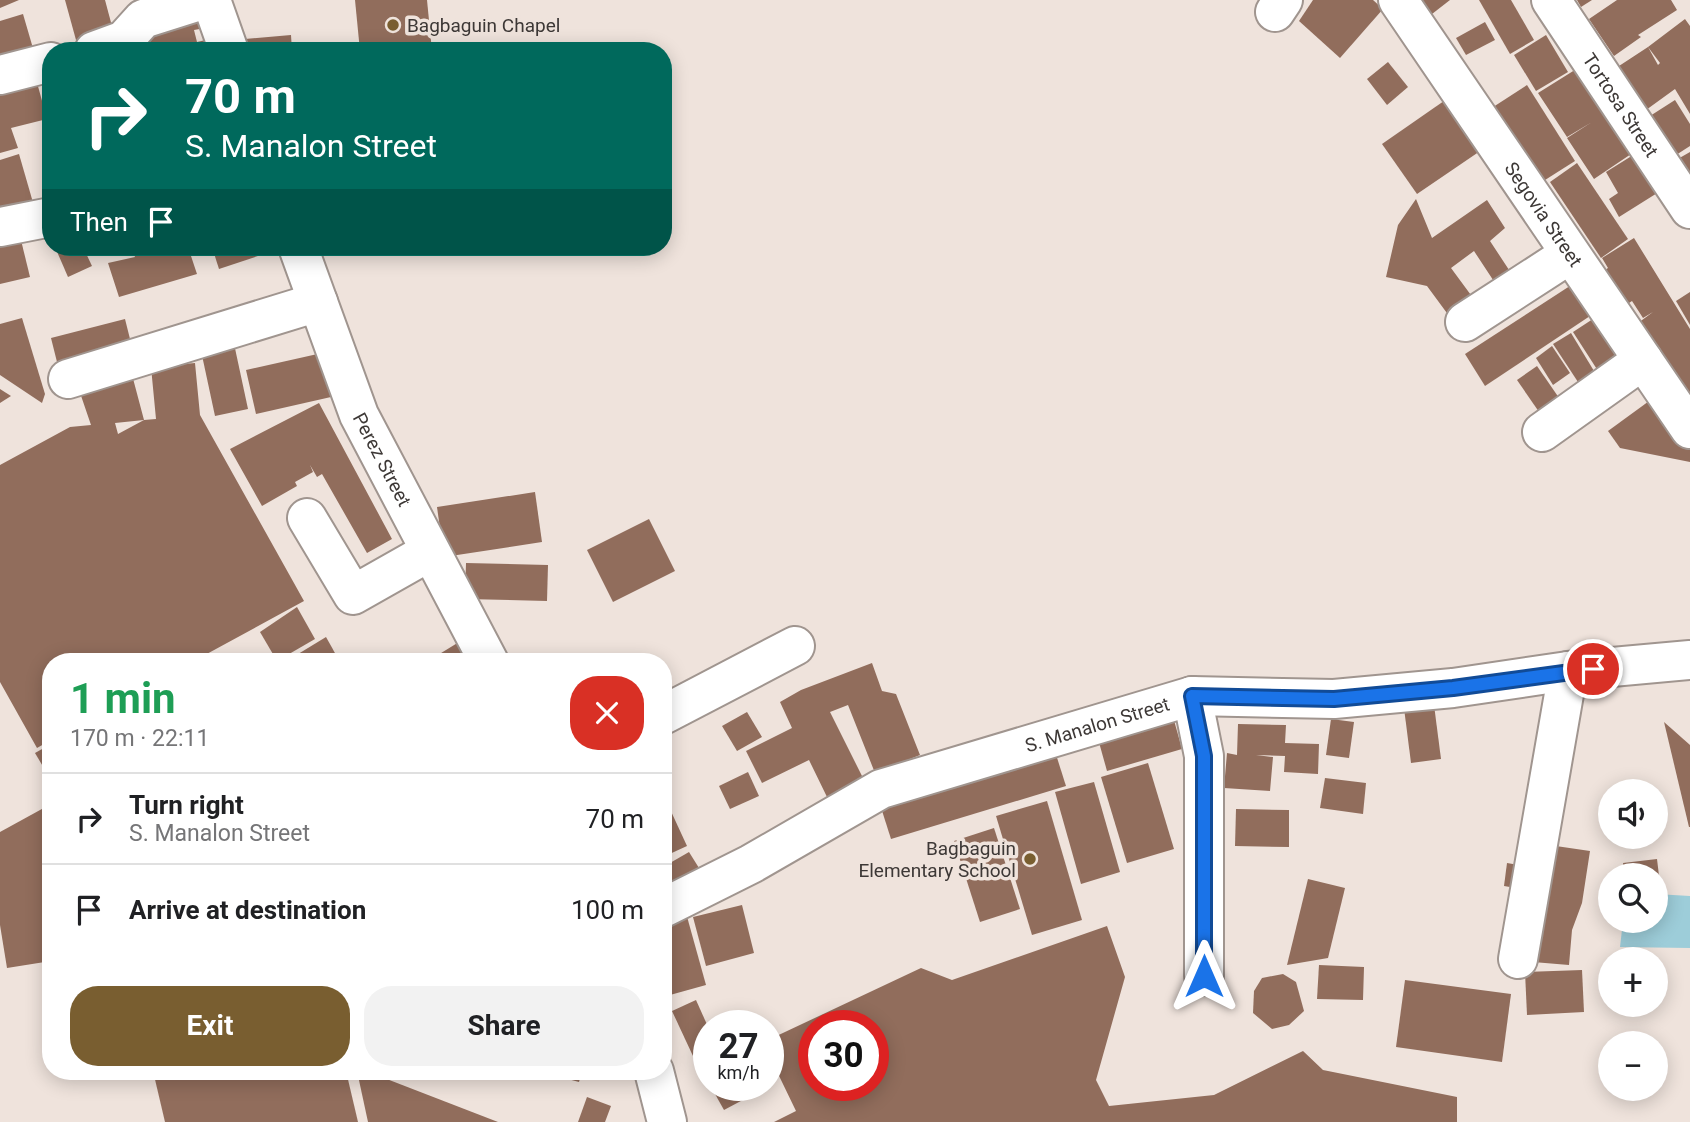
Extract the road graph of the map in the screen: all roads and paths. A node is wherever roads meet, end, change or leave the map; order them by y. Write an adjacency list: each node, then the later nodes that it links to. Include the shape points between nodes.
1 (203, 0): 5 (street, via 150,15)
2 (211, 0): 6 (street)
3 (1398, 0): 12 (street, Segovia Street)
4 (1550, 0): 9 (street, Tortosa Street)
5 (119, 42)
6 (226, 42)
7 (42, 64): 8 (street)
8 (0, 75)
9 (1690, 209)
10 (42, 219): 11 (street)
11 (0, 227)
12 (1570, 254): 15 (street); 16 (street, Segovia Street)
13 (301, 256): 14 (street, Perez Street)
14 (317, 302): 17 (street); 21 (street, Perez Street, via 359,415)
15 (1465, 323)
16 (1643, 360): 18 (street, Segovia Street); 19 (street)
17 (68, 379)
18 (1690, 429)
19 (1542, 432)
20 (307, 518): 21 (street, via 353,595)
21 (429, 552): 23 (street, Perez Street)
22 (795, 646): 27 (street)
23 (484, 653)
24 (1690, 660): 25 (street, S. Manalon Street)
25 (1568, 671): 26 (street, S. Manalon Street, via 1334,699); 29 (street)
26 (1192, 696): 28 (street, S. Manalon Street, via 881,789); 30 (street, via 1204,756)
27 (672, 710)
28 (672, 904)
29 (1518, 959)
30 (1204, 976)
31 (656, 1080): 32 (street)
32 (667, 1122)

